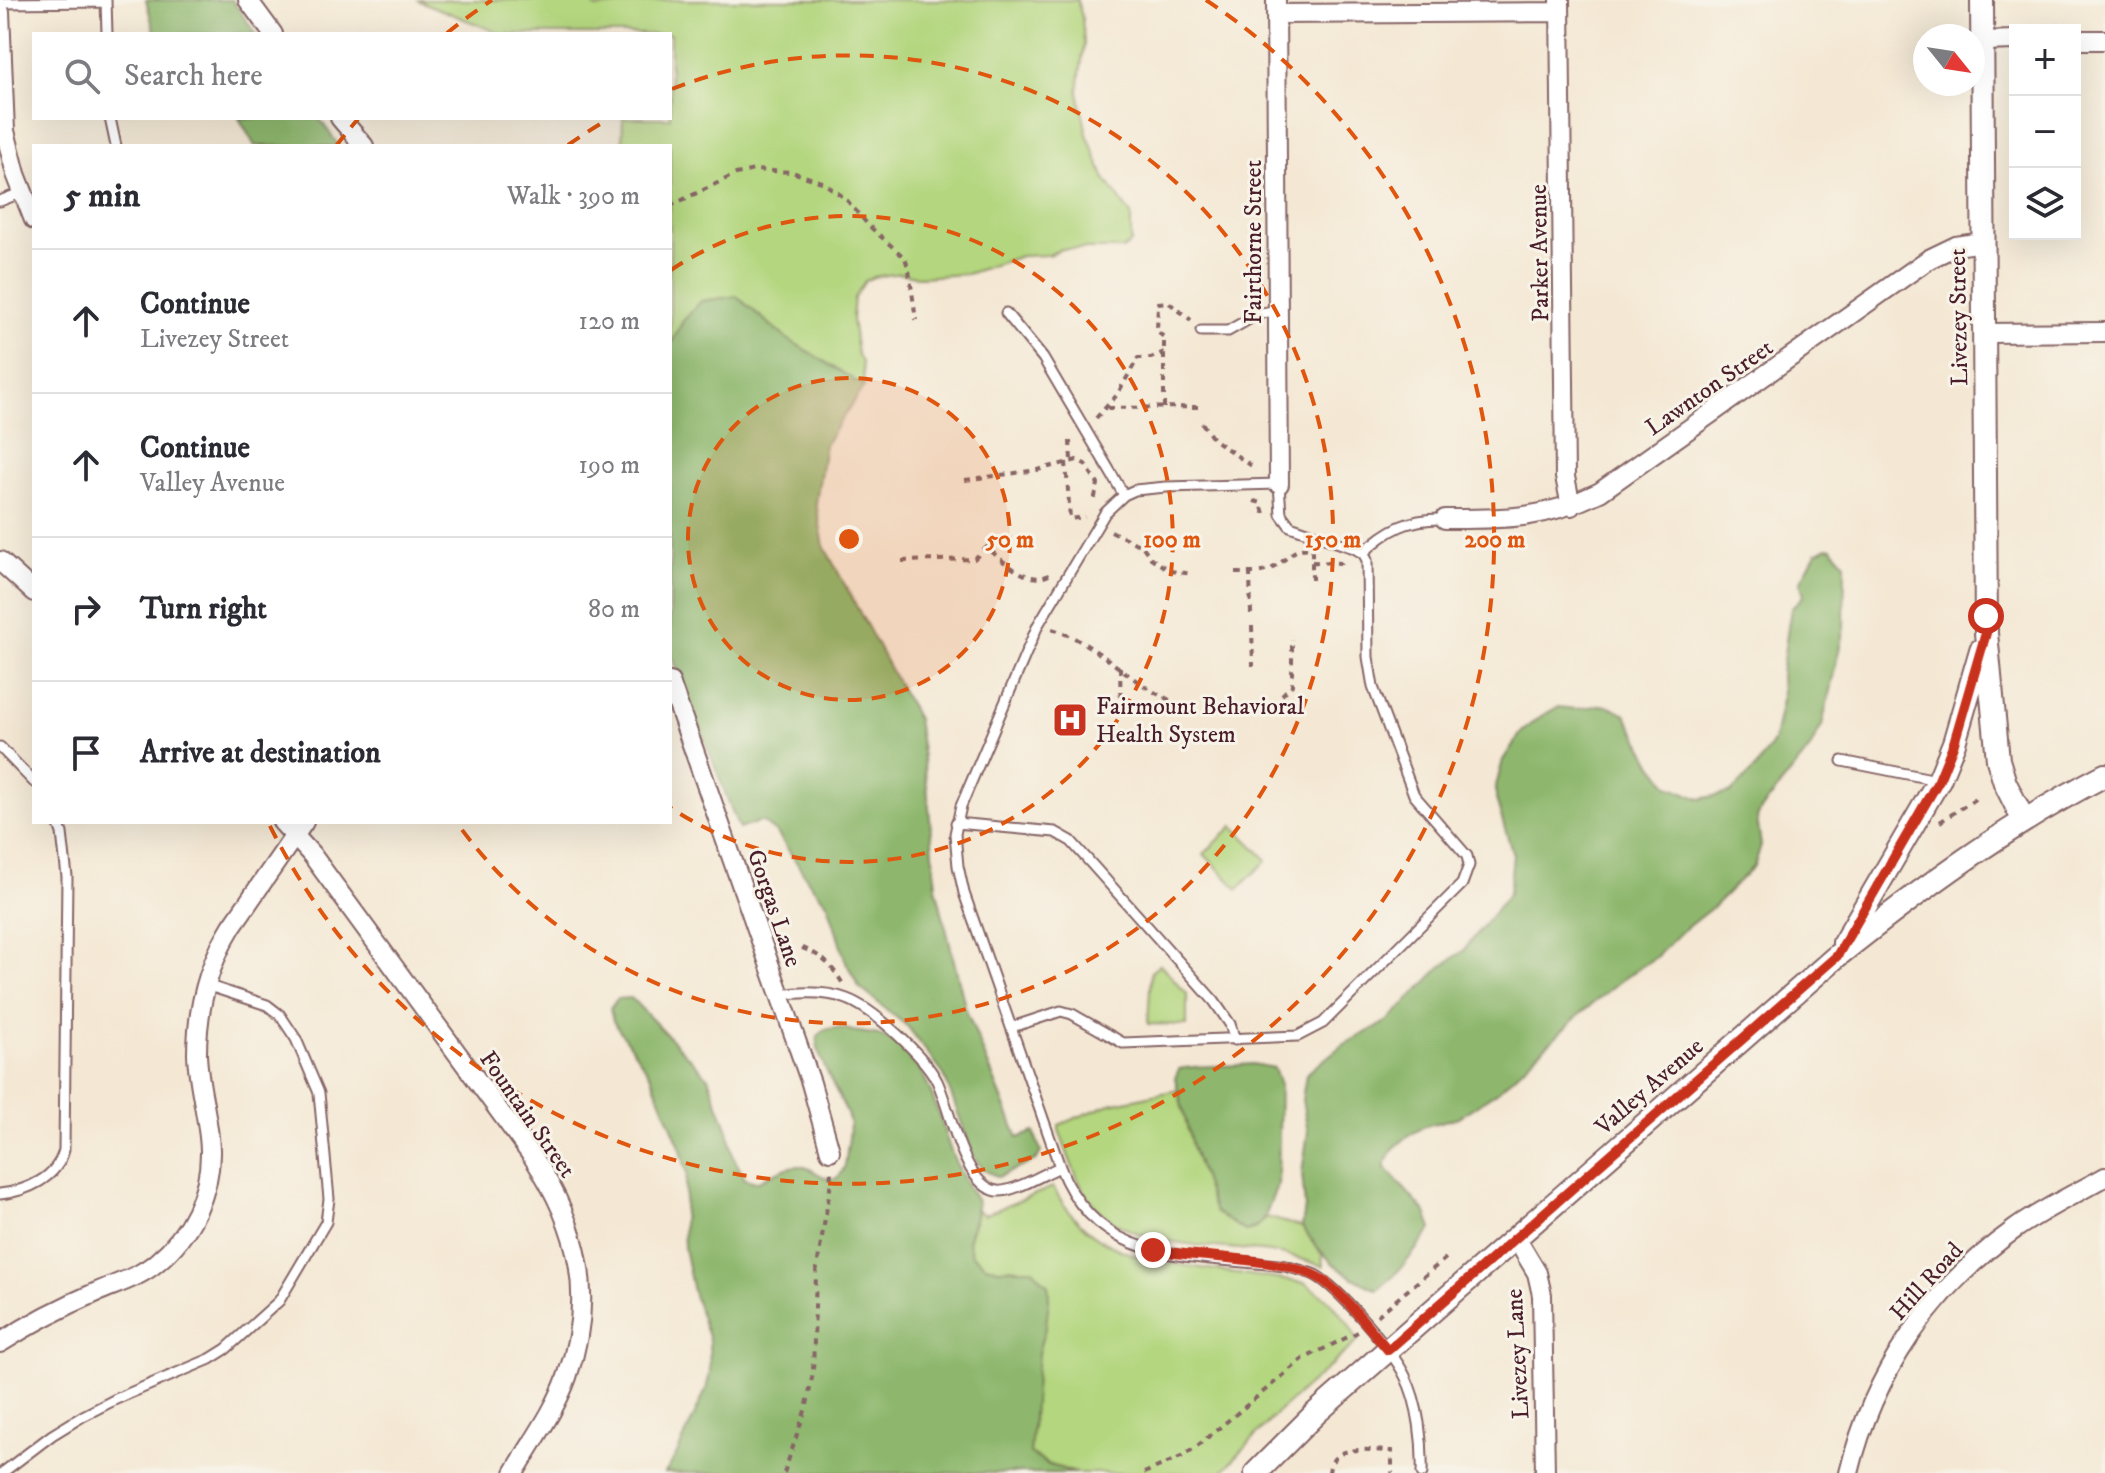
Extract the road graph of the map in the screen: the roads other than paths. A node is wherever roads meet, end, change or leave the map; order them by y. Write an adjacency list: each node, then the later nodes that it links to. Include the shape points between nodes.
1 (248, 0): 10 (street)
2 (1982, 0): 8 (street, Livezey Street)
3 (106, 1): 4 (lane); 9 (lane)
4 (0, 3)
5 (1560, 6): 6 (street); 31 (street, Parker Avenue, via 1565,477)
6 (1276, 7): 24 (street, Fairthorne Street)
7 (0, 12): 20 (street, via 5,131)
8 (1983, 24)
9 (107, 32)
10 (272, 32)
11 (2009, 40): 14 (street)
12 (2081, 40): 13 (street)
13 (2105, 40)
14 (1985, 41)
15 (1983, 96): 23 (street, Livezey Street)
16 (110, 120): 18 (lane)
17 (342, 120): 19 (street)
18 (116, 144)
19 (362, 144)
20 (23, 192): 21 (lane); 22 (street)
21 (0, 201)
22 (32, 215)
23 (1983, 242): 28 (street, Livezey Street); 31 (street, Lawnton Street, via 1956,246 1929,259 1622,478)
24 (1277, 310): 26 (lane, via 1228,331); 29 (street, Fairthorne Street)
25 (1006, 313): 30 (lane, via 1043,358)
26 (1201, 326)
27 (2105, 332): 28 (street)
28 (1984, 333): 36 (street, Livezey Street)
29 (1279, 484): 30 (lane, via 1166,487); 33 (lane, via 1281,514 1290,526)
30 (1124, 495): 44 (lane, via 1105,513 1038,625)
31 (1571, 506): 32 (street, Lawnton Street, via 1518,518)
32 (1445, 519): 33 (lane, via 1422,519 1388,531)
33 (1363, 553): 51 (lane, via 1369,568 1373,687 1414,795 1462,848 1469,865 1462,884 1323,1023 1298,1036)
34 (0, 561): 35 (street)
35 (32, 590)
36 (1986, 633): 42 (street, Livezey Street); 43 (street, Livezey Street, via 1998,760)
37 (672, 688): 49 (street, Gorgas Lane)
38 (0, 747): 41 (lane)
39 (1842, 761): 42 (lane)
40 (2105, 775): 43 (street, Valley Avenue)
41 (32, 780)
42 (1939, 780): 47 (street, Livezey Street)
43 (2024, 821): 47 (street, Valley Avenue, via 1939,876)
44 (956, 823): 50 (lane, via 964,893); 51 (lane, via 1055,832 1071,841 1214,1001)
45 (59, 824): 55 (lane, via 67,877 64,1150 52,1174)
46 (294, 827): 48 (street, via 226,935); 60 (street, Fountain Street, via 533,1157 572,1230 581,1285 576,1346 553,1406)
47 (1837, 956): 56 (street, Valley Avenue)
48 (206, 985): 57 (street, via 197,1053 209,1166 192,1220 154,1265); 59 (lane, via 267,1005 296,1039 319,1093 329,1199 326,1222 279,1301 226,1349 83,1416)
49 (779, 995): 52 (street, Gorgas Lane); 53 (lane, via 802,992 846,998 904,1040 937,1081 970,1167 987,1187 1004,1191)
50 (1012, 1027): 51 (lane, via 1061,1011 1123,1043); 53 (lane)
51 (1235, 1040)
52 (830, 1151)
53 (1060, 1167): 58 (lane, via 1083,1211 1109,1233 1153,1250 1285,1266 1314,1275)
54 (2105, 1177): 64 (street, Hill Road, via 2016,1228 1962,1272 1929,1308 1877,1391)
55 (0, 1194)
56 (1516, 1238): 58 (street, Valley Avenue); 63 (street, Livezey Lane, via 1537,1273 1542,1295)
57 (0, 1343)
58 (1388, 1350): 61 (street, Valley Avenue); 62 (lane, via 1410,1390)
59 (2, 1473)
60 (514, 1473)
61 (1256, 1473)
62 (1422, 1473)
63 (1545, 1473)
64 (1849, 1473)

